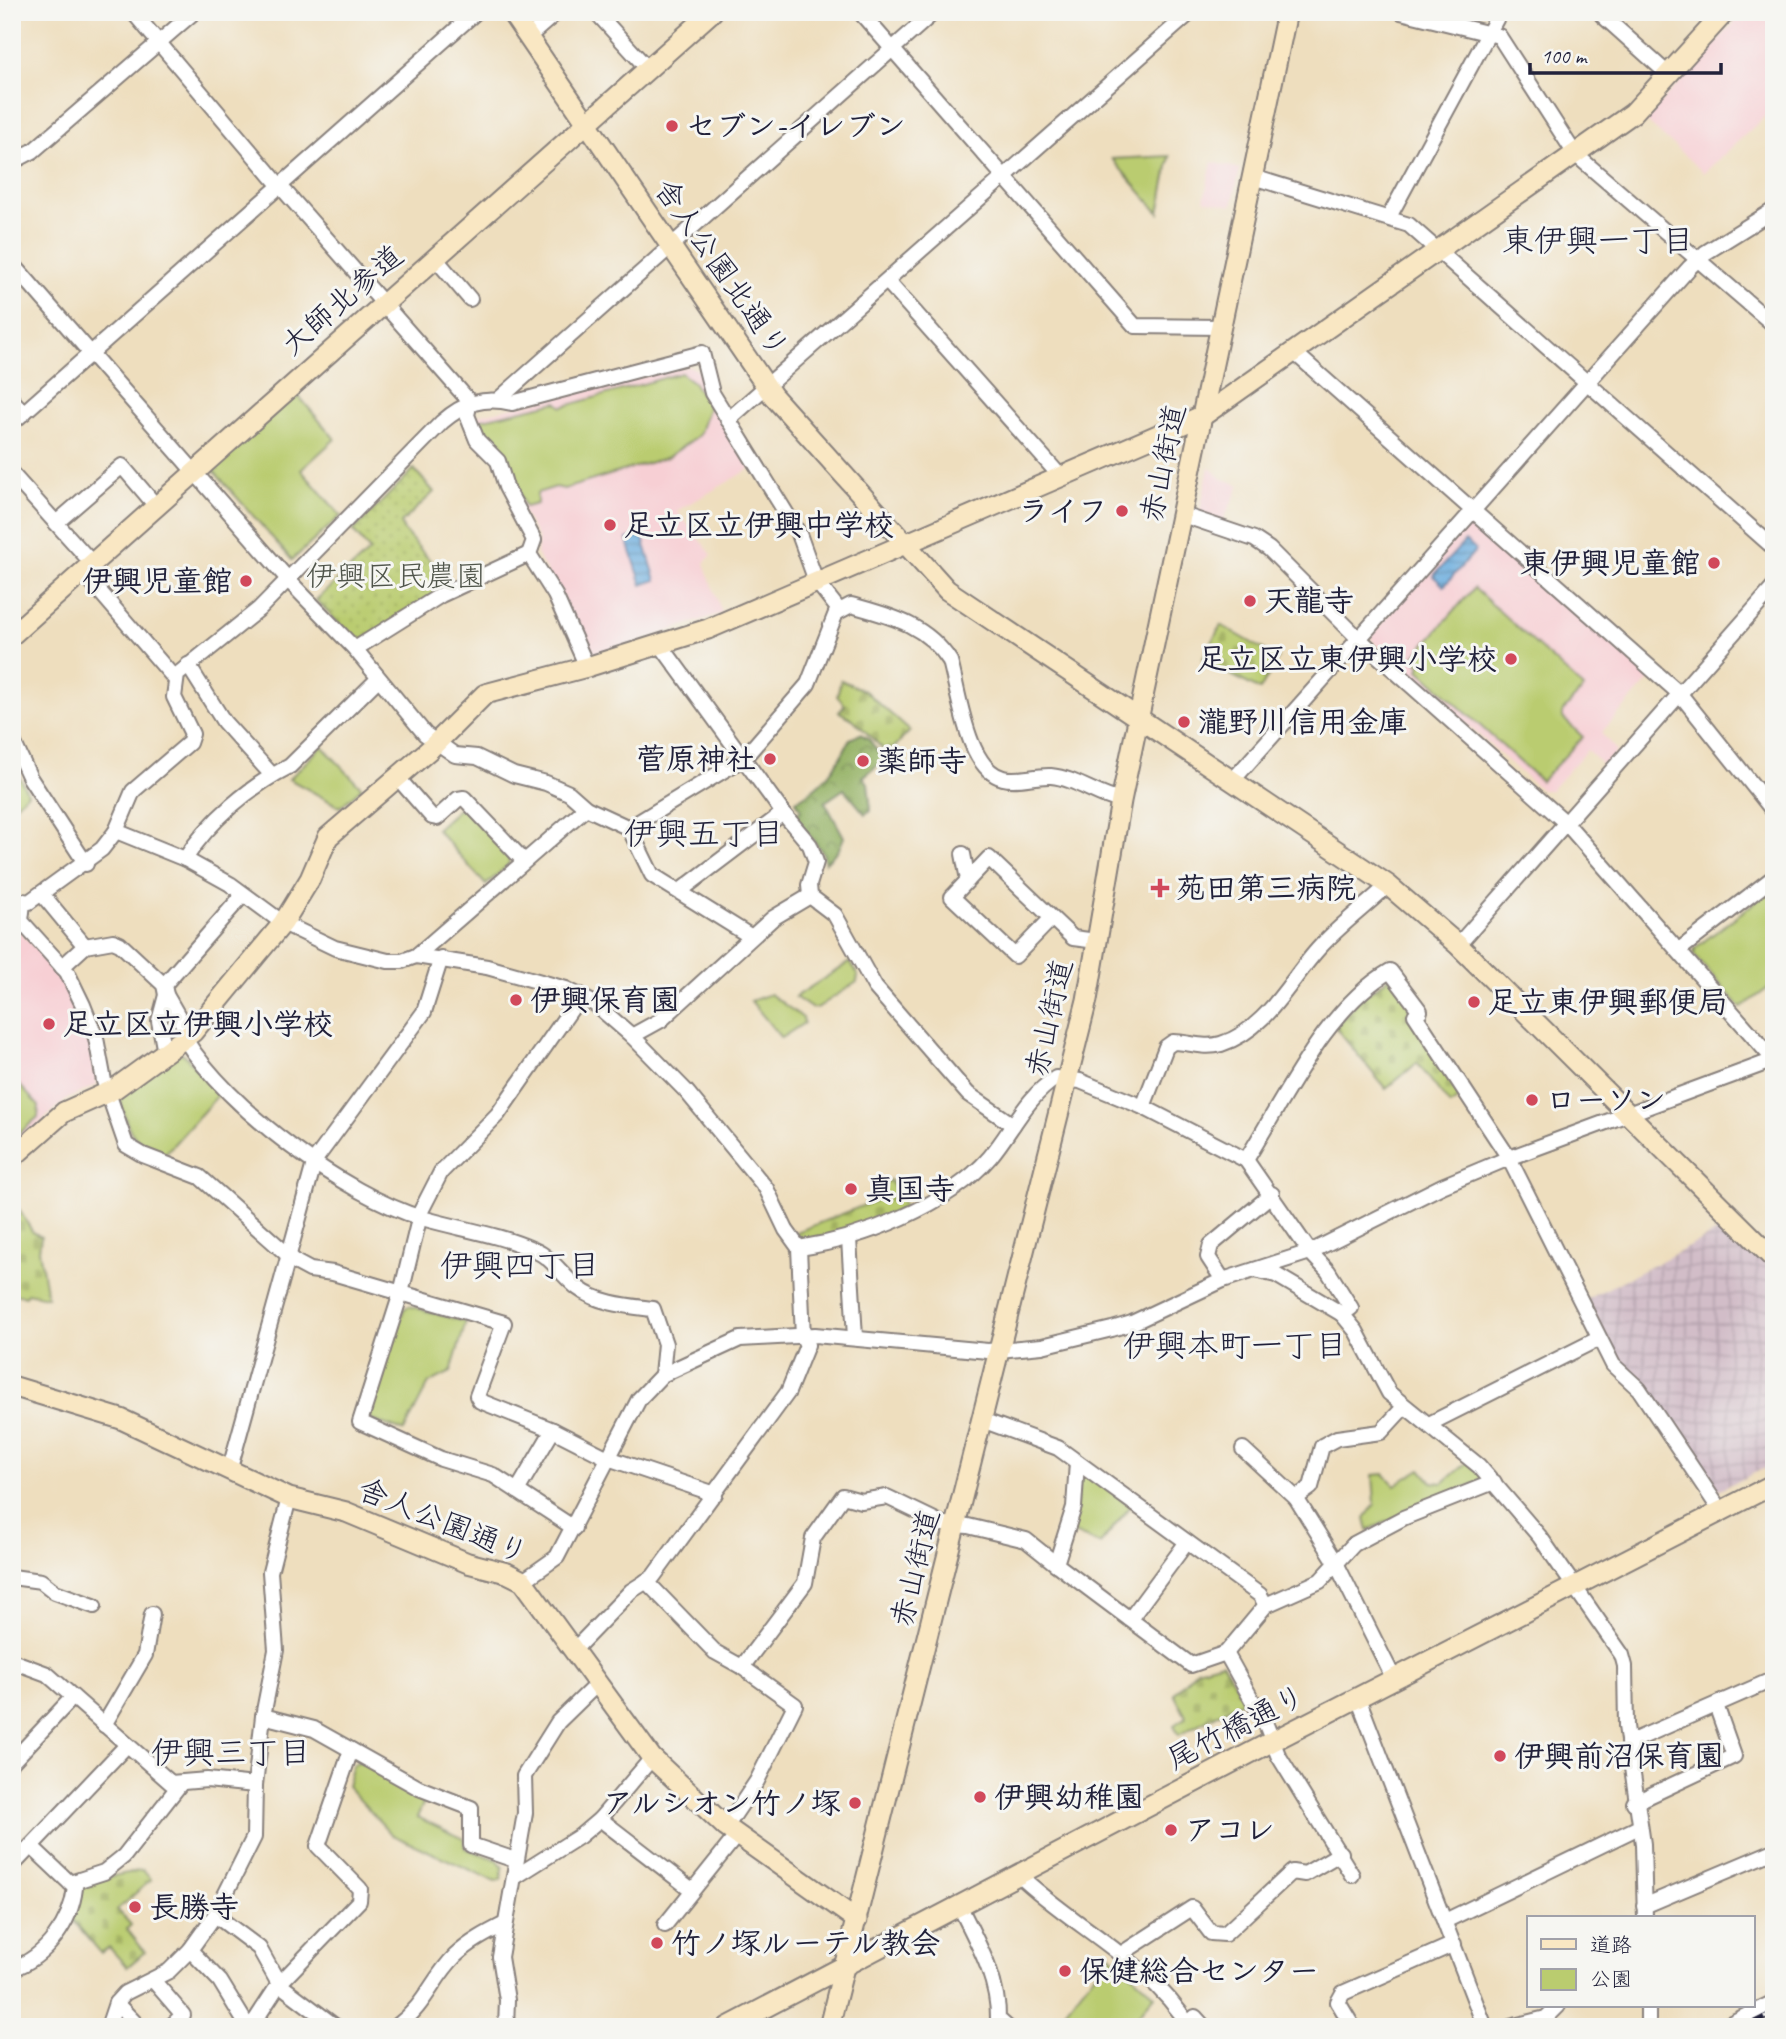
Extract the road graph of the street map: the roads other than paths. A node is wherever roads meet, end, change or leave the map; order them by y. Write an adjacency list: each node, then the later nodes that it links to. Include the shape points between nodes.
1 (133, 12): 18 (street)
2 (194, 12): 18 (street)
3 (475, 12): 27 (street)
4 (510, 12): 17 (street, 舎人公園北通り)
5 (557, 12): 17 (street)
6 (596, 12): 20 (street)
7 (712, 12): 20 (street, 大師北参道)
8 (860, 12): 19 (street)
9 (934, 12): 19 (street)
10 (1191, 12): 25 (street)
11 (1287, 12): 26 (street, 赤山街道)
12 (1402, 12): 16 (street)
13 (1500, 12): 16 (street)
14 (1725, 12): 21 (street)
15 (1611, 17): 21 (street)
16 (1489, 33): 23 (street, via 1499,36); 29 (street)
17 (527, 38): 22 (street, 舎人公園北通り)
18 (159, 44): 24 (street, via 33,151); 27 (street)
19 (892, 49): 25 (street); 30 (street)
20 (648, 69): 22 (street, 大師北参道)
21 (1669, 75): 23 (street, via 1633,113)
22 (585, 124): 30 (street, 舎人公園北通り); 32 (street, 大師北参道)
23 (1575, 154): 31 (street); 33 (street)
24 (12, 162)
25 (1004, 177): 35 (street); 39 (street, via 1135,327)
26 (1253, 177): 29 (street); 39 (street, 赤山街道)
27 (281, 187): 37 (street); 41 (street)
28 (1774, 210): 33 (street)
29 (1389, 217): 31 (street, via 1409,225)
30 (670, 247): 43 (street, 舎人公園北通り); 45 (street)
31 (1438, 251): 40 (street); 42 (street)
32 (435, 258): 36 (street); 37 (street, 大師北参道)
33 (1698, 260): 38 (street); 42 (street)
34 (12, 263): 41 (street)
35 (887, 281): 43 (street); 53 (street)
36 (470, 299)
37 (385, 303): 46 (street); 51 (street, 大師北参道)
38 (1774, 325)
39 (1221, 327): 48 (street, 赤山街道)
40 (1295, 353): 48 (street); 55 (street)
41 (92, 354): 47 (street); 51 (street)
42 (1586, 383): 55 (street); 59 (street)
43 (767, 385): 49 (street); 58 (street, 舎人公園北通り)
44 (12, 400): 47 (street)
45 (498, 400): 46 (street); 49 (street, via 512,403 702,353 712,393)
46 (470, 402): 60 (street, via 467,415 477,439 498,461 506,487 534,540); 62 (street, via 442,422)
47 (24, 413): 50 (street)
48 (1204, 415): 53 (street); 56 (street, 赤山街道)
49 (728, 420): 63 (street, via 799,534)
50 (12, 423)
51 (195, 470): 54 (street, 大師北参道); 62 (street)
52 (12, 474): 57 (street)
53 (1061, 477): 58 (street)
54 (156, 506): 57 (street, via 122,466); 61 (street, 大師北参道)
55 (1472, 511): 67 (street); 74 (street)
56 (1183, 514): 67 (street, via 1269,549); 75 (street, 赤山街道)
57 (56, 523): 61 (street)
58 (902, 544): 63 (street); 75 (street, 舎人公園北通り, via 961,602)
59 (1774, 548)
60 (529, 554): 69 (street, via 441,594); 71 (street, via 555,595)
61 (87, 568): 66 (street, 大師北参道); 73 (street)
62 (289, 578): 69 (street); 70 (street, via 259,609)
63 (816, 581): 65 (street); 68 (street, via 708,629)
64 (1774, 587): 74 (street)
65 (839, 610): 78 (street, via 808,684); 82 (street, via 851,605 903,620 927,634 943,651 950,661 976,757 993,775 1004,779 1064,778)
66 (12, 635)
67 (1359, 639): 81 (street); 86 (street)
68 (660, 644): 71 (street); 78 (street)
69 (355, 649): 72 (street)
70 (188, 665): 73 (street); 79 (street, via 224,722)
71 (587, 667): 77 (street, via 485,694)
72 (378, 678): 77 (street); 79 (street, via 289,766)
73 (174, 679): 88 (street, via 174,697 192,734 188,743 133,790)
74 (1680, 694): 84 (street); 86 (street)
75 (1140, 718): 81 (street, 舎人公園北通り); 82 (street, 赤山街道)
76 (12, 739): 92 (street, via 30,778)
77 (435, 743): 80 (street); 83 (street, via 455,755 477,757 569,793)
78 (744, 758): 85 (street); 87 (street)
79 (271, 775): 90 (street, via 232,806)
80 (397, 778): 91 (street, via 432,817 464,798); 102 (street, via 328,838)
81 (1233, 780): 95 (street, 舎人公園北通り)
82 (1121, 801): 104 (street, 赤山街道)
83 (586, 808): 87 (street); 91 (street)
84 (1774, 812)
85 (783, 813): 96 (street); 99 (street, via 810,845 816,862)
86 (1566, 823): 105 (street); 107 (street)
87 (629, 828): 96 (street, via 652,875)
88 (116, 831): 90 (street); 92 (street)
89 (963, 853): 94 (street)
90 (185, 859): 98 (street, via 230,884)
91 (524, 861): 108 (street)
92 (86, 863): 97 (street)
93 (1774, 877): 107 (street)
94 (968, 880): 101 (street, via 989,858); 101 (street, via 952,897 1015,956)
95 (1388, 885): 105 (street, 舎人公園北通り); 119 (street, via 1323,944 1288,990 1251,1026 1224,1044 1173,1042 1166,1048)
96 (680, 891): 103 (street)
97 (42, 894): 100 (street); 106 (street)
98 (242, 896): 102 (street); 111 (street)
99 (810, 896): 103 (street); 121 (street, via 835,915 875,987 968,1094)
100 (17, 901): 110 (street, via 21,922)
101 (1050, 920): 104 (street, via 1073,938)
102 (283, 923): 108 (street, via 361,955 387,961); 114 (street)
103 (751, 936): 113 (street, via 661,1020)
104 (1097, 941): 117 (street, 赤山街道)
105 (1458, 945): 120 (street, 舎人公園北通り)
106 (85, 946): 110 (street); 111 (street, via 120,944)
107 (1679, 950): 116 (street)
108 (416, 956): 109 (street)
109 (441, 958): 112 (street); 124 (street, via 424,1012)
110 (62, 967): 118 (street, via 96,1038)
111 (165, 990): 114 (street); 115 (street, via 159,1021)
112 (581, 995): 113 (street); 127 (street, via 498,1114 441,1172 421,1211)
113 (632, 1036): 129 (street, via 753,1170)
114 (187, 1037): 115 (street); 124 (street, via 227,1093 269,1130)
115 (165, 1053): 118 (street)
116 (1774, 1060): 120 (street)
117 (1067, 1079): 119 (street); 121 (street, via 1052,1080); 140 (street, 赤山街道)
118 (109, 1092): 122 (street, via 64,1112); 131 (street, via 126,1145 200,1177)
119 (1143, 1107): 125 (street)
120 (1629, 1114): 123 (street); 132 (street, 舎人公園北通り)
121 (1013, 1125): 128 (street, via 989,1158 941,1195)
122 (12, 1158)
123 (1509, 1158): 125 (street, via 1391,971 1355,998 1330,1027); 130 (street, via 1442,1185); 139 (street)
124 (315, 1160): 127 (street, via 356,1187); 131 (street)
125 (1247, 1160): 126 (street)
126 (1272, 1194): 130 (street); 134 (street, via 1211,1245 1208,1257)
127 (422, 1218): 135 (street); 141 (street, via 494,1234 536,1250 579,1289 614,1304 653,1309 665,1344)
128 (849, 1239): 129 (street); 138 (street)
129 (799, 1248): 137 (street)
130 (1310, 1252): 133 (street); 136 (street, via 1351,1308)
131 (289, 1257): 135 (street, via 310,1270); 150 (street)
132 (1774, 1259)
133 (1254, 1270): 134 (street); 136 (street, via 1276,1275)
134 (1223, 1280): 140 (street, via 1122,1326 1042,1346)
135 (401, 1293): 146 (street, via 504,1324 477,1396); 153 (street, via 360,1422 441,1459 492,1475)
136 (1342, 1314): 143 (street, via 1389,1393)
137 (803, 1336): 138 (street); 141 (street, via 740,1339); 154 (street, via 807,1345 788,1392)
138 (855, 1337): 140 (street)
139 (1598, 1339): 145 (street); 157 (street, via 1613,1365 1639,1389)
140 (1000, 1349): 144 (street, 赤山街道)
141 (662, 1375): 148 (street, via 639,1399)
142 (12, 1385): 150 (street, 舎人公園通り, via 121,1419)
143 (1404, 1407): 145 (street); 156 (street, via 1381,1432 1338,1438 1322,1447 1311,1487)
144 (982, 1420): 149 (street, via 1058,1448); 158 (street, 赤山街道)
145 (1429, 1424): 151 (street)
146 (553, 1430): 148 (street); 153 (street)
147 (1243, 1449): 156 (street)
148 (608, 1458): 154 (street); 159 (street)
149 (1077, 1462): 160 (street); 161 (street, via 1074,1507)
150 (230, 1468): 155 (street, 舎人公園通り)
151 (1494, 1482): 162 (street, via 1391,1524 1354,1544); 166 (street, via 1541,1536)
152 (1774, 1484): 157 (street, 尾竹橋通り)
153 (517, 1491): 159 (street)
154 (716, 1494): 165 (street)
155 (289, 1498): 164 (street, 舎人公園通り, via 346,1512); 181 (street, via 270,1572 276,1650)
156 (1296, 1499): 162 (street)
157 (1720, 1510): 166 (street, 尾竹橋通り)
158 (956, 1526): 161 (street, via 1026,1540); 174 (street, via 887,1497 861,1501 843,1496 813,1538 805,1583); 208 (street, 赤山街道)
159 (574, 1528): 164 (street, via 557,1557)
160 (1188, 1542): 167 (street, via 1260,1595); 170 (street)
161 (1056, 1564): 170 (street)
162 (1336, 1566): 167 (street, via 1320,1581); 175 (street)
163 (12, 1577): 168 (street, via 41,1581 55,1592)
164 (523, 1581): 171 (street, 舎人公園通り)
165 (646, 1581): 171 (street); 174 (street, via 715,1652)
166 (1574, 1586): 175 (street, 尾竹橋通り); 184 (street, via 1622,1655)
167 (1266, 1605): 172 (street)
168 (94, 1606)
169 (152, 1614): 182 (street, via 145,1655)
170 (1130, 1619): 172 (street, via 1191,1665)
171 (574, 1650): 177 (street, 舎人公園通り)
172 (1226, 1653): 183 (street)
173 (12, 1661): 178 (street, via 47,1674)
174 (742, 1667): 194 (street, via 796,1705)
175 (1394, 1679): 179 (street, 尾竹橋通り)
176 (1774, 1679): 180 (street)
177 (596, 1685): 187 (street, 舎人公園通り); 198 (street, via 558,1722 524,1776 525,1813)
178 (73, 1697): 182 (street); 188 (street)
179 (1358, 1698): 183 (street, 尾竹橋通り); 209 (street)
180 (1716, 1705): 184 (street); 191 (street, via 1734,1756)
181 (263, 1717): 186 (street, via 314,1729); 190 (street)
182 (104, 1725): 185 (street)
183 (1273, 1741): 197 (street); 200 (street, 尾竹橋通り)
184 (1628, 1743): 191 (street)
185 (127, 1745): 189 (street, via 171,1783); 195 (street)
186 (352, 1749): 198 (street, via 419,1788 471,1808 471,1845); 218 (street, via 318,1846 360,1889 359,1901)
187 (652, 1758): 192 (street); 194 (street, 舎人公園通り)
188 (12, 1762)
189 (181, 1783): 190 (street, via 207,1780); 203 (street, via 124,1856 104,1872)
190 (255, 1785): 207 (street, via 254,1837)
191 (1634, 1803): 193 (street)
192 (600, 1819): 202 (street); 204 (street)
193 (1639, 1827): 206 (street); 209 (street)
194 (731, 1831): 204 (street); 208 (street, 舎人公園通り)
195 (31, 1846): 199 (street); 203 (street)
196 (1774, 1851): 206 (street)
197 (1341, 1853): 201 (street); 214 (street, via 1305,1874 1292,1872 1225,1934 1211,1933 1192,1908)
198 (515, 1860): 202 (street)
199 (12, 1866)
200 (1018, 1874): 205 (street, 尾竹橋通り); 214 (street)
201 (1352, 1875)
202 (515, 1877): 210 (street)
203 (70, 1883): 216 (street, via 75,1888 73,1909 62,1930 24,1965)
204 (692, 1890): 211 (street)
205 (960, 1907): 215 (street, 尾竹橋通り); 223 (street, via 988,1964)
206 (1645, 1912)
207 (215, 1915): 213 (street); 218 (street, via 259,1948)
208 (857, 1920): 215 (street, 赤山街道)
209 (1446, 1921): 212 (street)
210 (505, 1924): 230 (street, via 453,1958 420,2007); 231 (street, via 500,1957)
211 (665, 1925)
212 (1454, 1944): 235 (street, via 1343,1993 1338,2001); 236 (street)
213 (190, 1950): 217 (street); 228 (street, via 220,1981)
214 (1121, 1954): 224 (street, via 1158,1987)
215 (846, 1965): 232 (street, 尾竹橋通り); 233 (street, 赤山街道)
216 (12, 1969)
217 (153, 1980): 220 (street, via 125,1993); 227 (street, via 183,2015)
218 (279, 1984): 228 (street); 229 (street)
219 (1774, 2002): 239 (street)
220 (116, 2003): 225 (street); 226 (street)
221 (1556, 2008): 237 (street, via 1546,2018)
222 (1648, 2008): 238 (street)
223 (999, 2024)
224 (1190, 2025): 234 (street, via 1195,2017)
225 (108, 2027)
226 (139, 2027)
227 (170, 2027)
228 (249, 2027)
229 (337, 2027)
230 (396, 2027)
231 (506, 2027)
232 (728, 2027)
233 (829, 2027)
234 (1204, 2027)
235 (1353, 2027)
236 (1485, 2027)
237 (1510, 2027)
238 (1648, 2027)
239 (1723, 2027)

